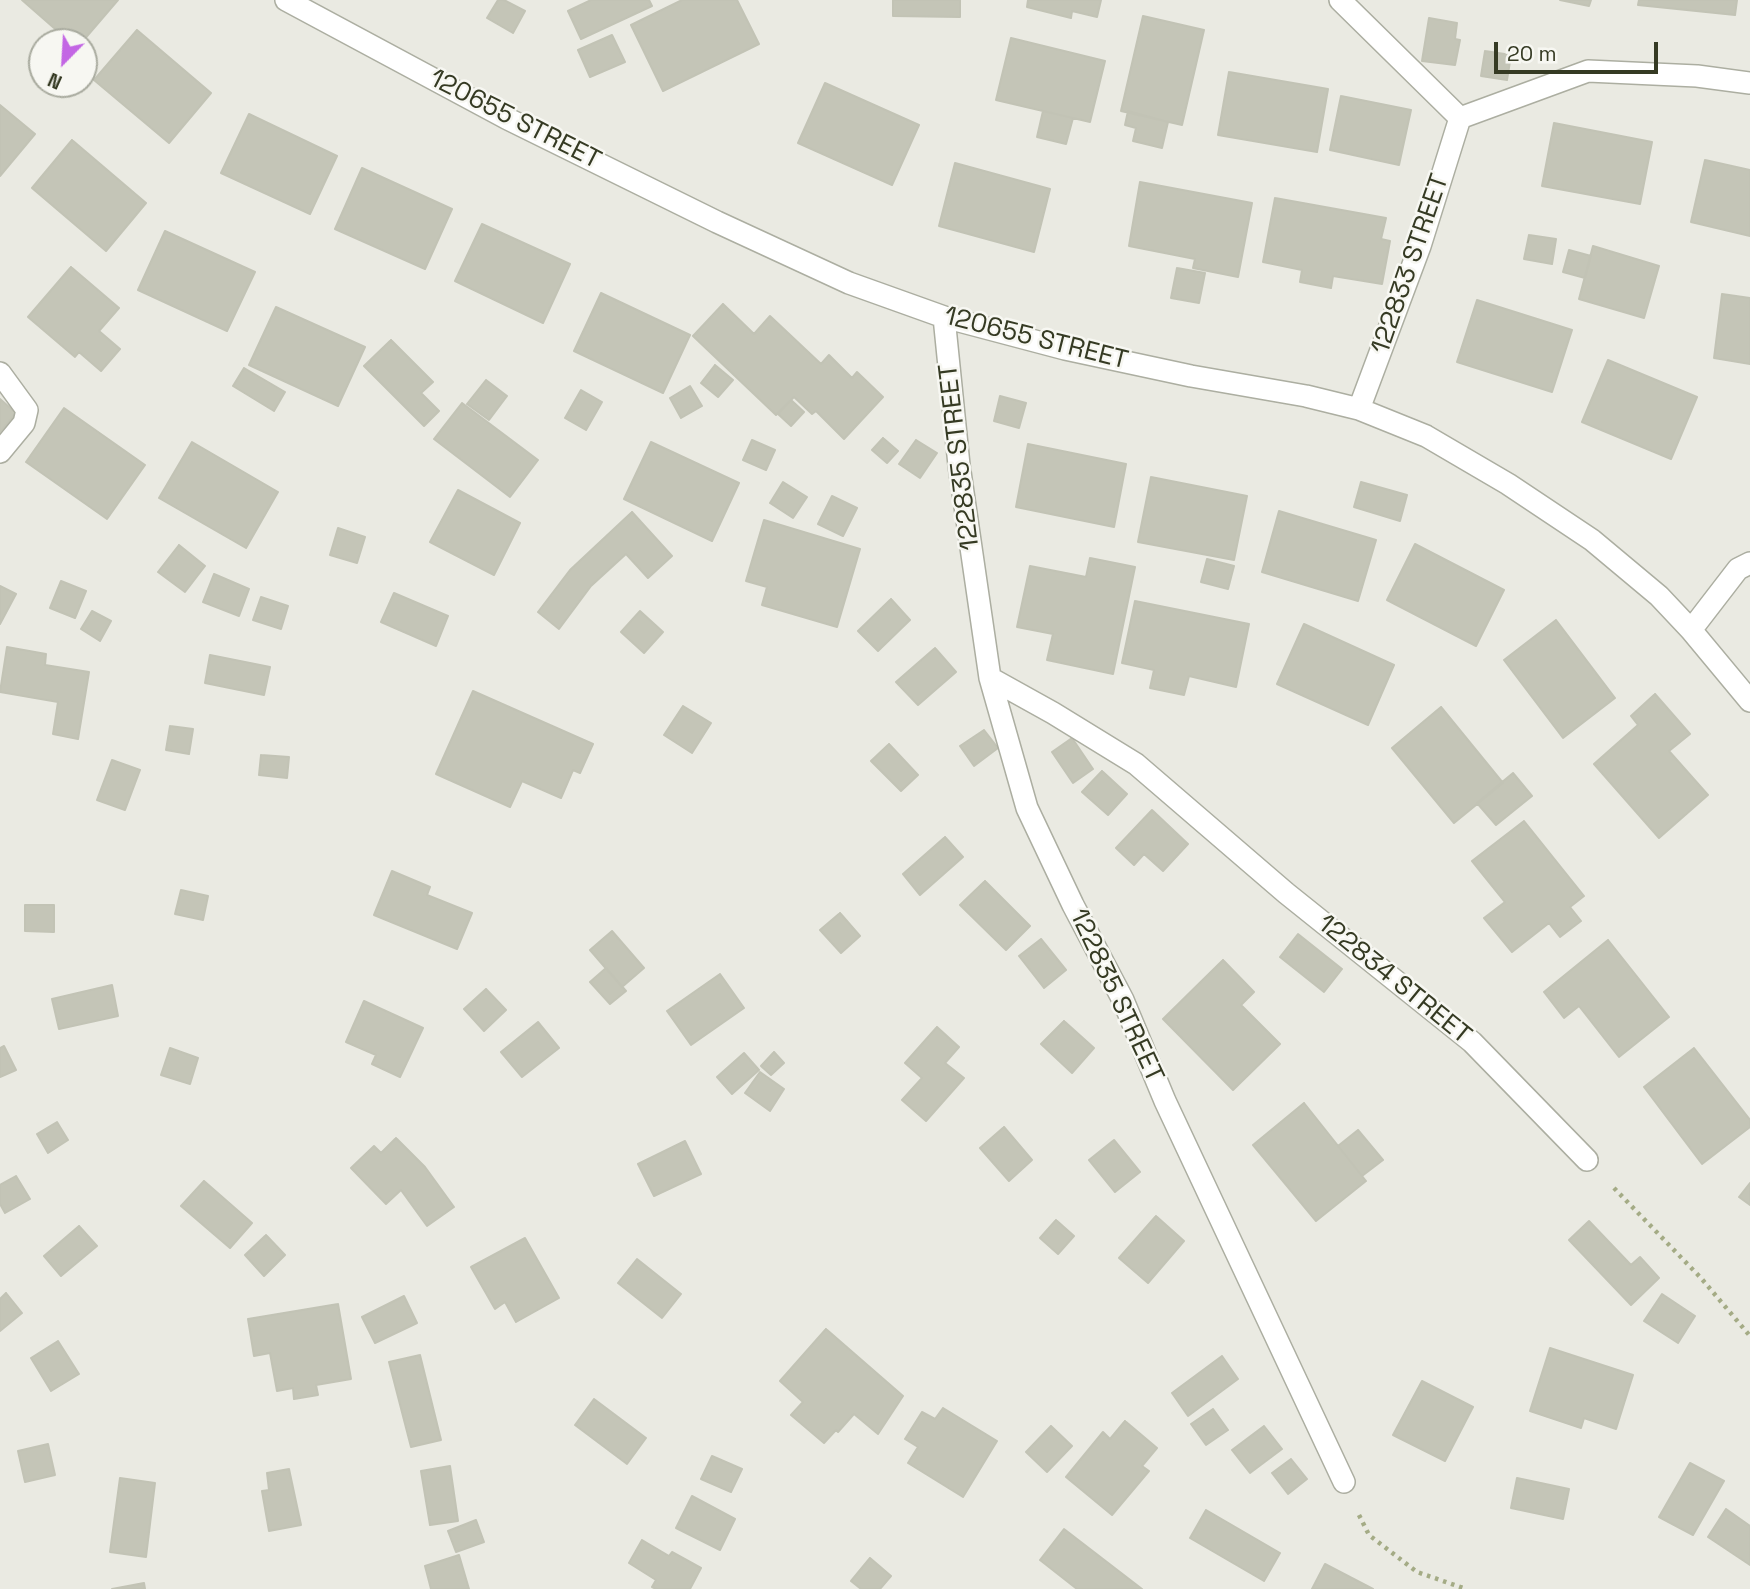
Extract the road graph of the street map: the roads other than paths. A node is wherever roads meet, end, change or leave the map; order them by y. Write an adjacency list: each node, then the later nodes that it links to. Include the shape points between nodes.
1 (286, 0): 5 (street, 120655 STREET, via 506,118 704,216 849,283)
2 (1340, 0): 4 (street)
3 (1750, 83): 4 (street, via 1588,71)
4 (1460, 118): 7 (street, 122833 STREET, via 1420,246)
5 (944, 317): 7 (street, 120655 STREET, via 1077,352); 11 (street, 122835 STREET, via 959,465)
6 (0, 373): 8 (street, via 27,410 24,423)
7 (1359, 409): 10 (street, 120655 STREET, via 1426,436 1508,484 1592,540 1659,596)
8 (0, 452)
9 (1750, 563): 10 (street, via 1738,569)
10 (1691, 630): 12 (street, 120655 STREET)
11 (990, 678): 13 (street, 122834 STREET, via 1136,764 1286,893 1472,1042); 14 (street, 122835 STREET, via 1027,808 1123,1000 1165,1101)
12 (1750, 701)
13 (1587, 1160)
14 (1344, 1482)

